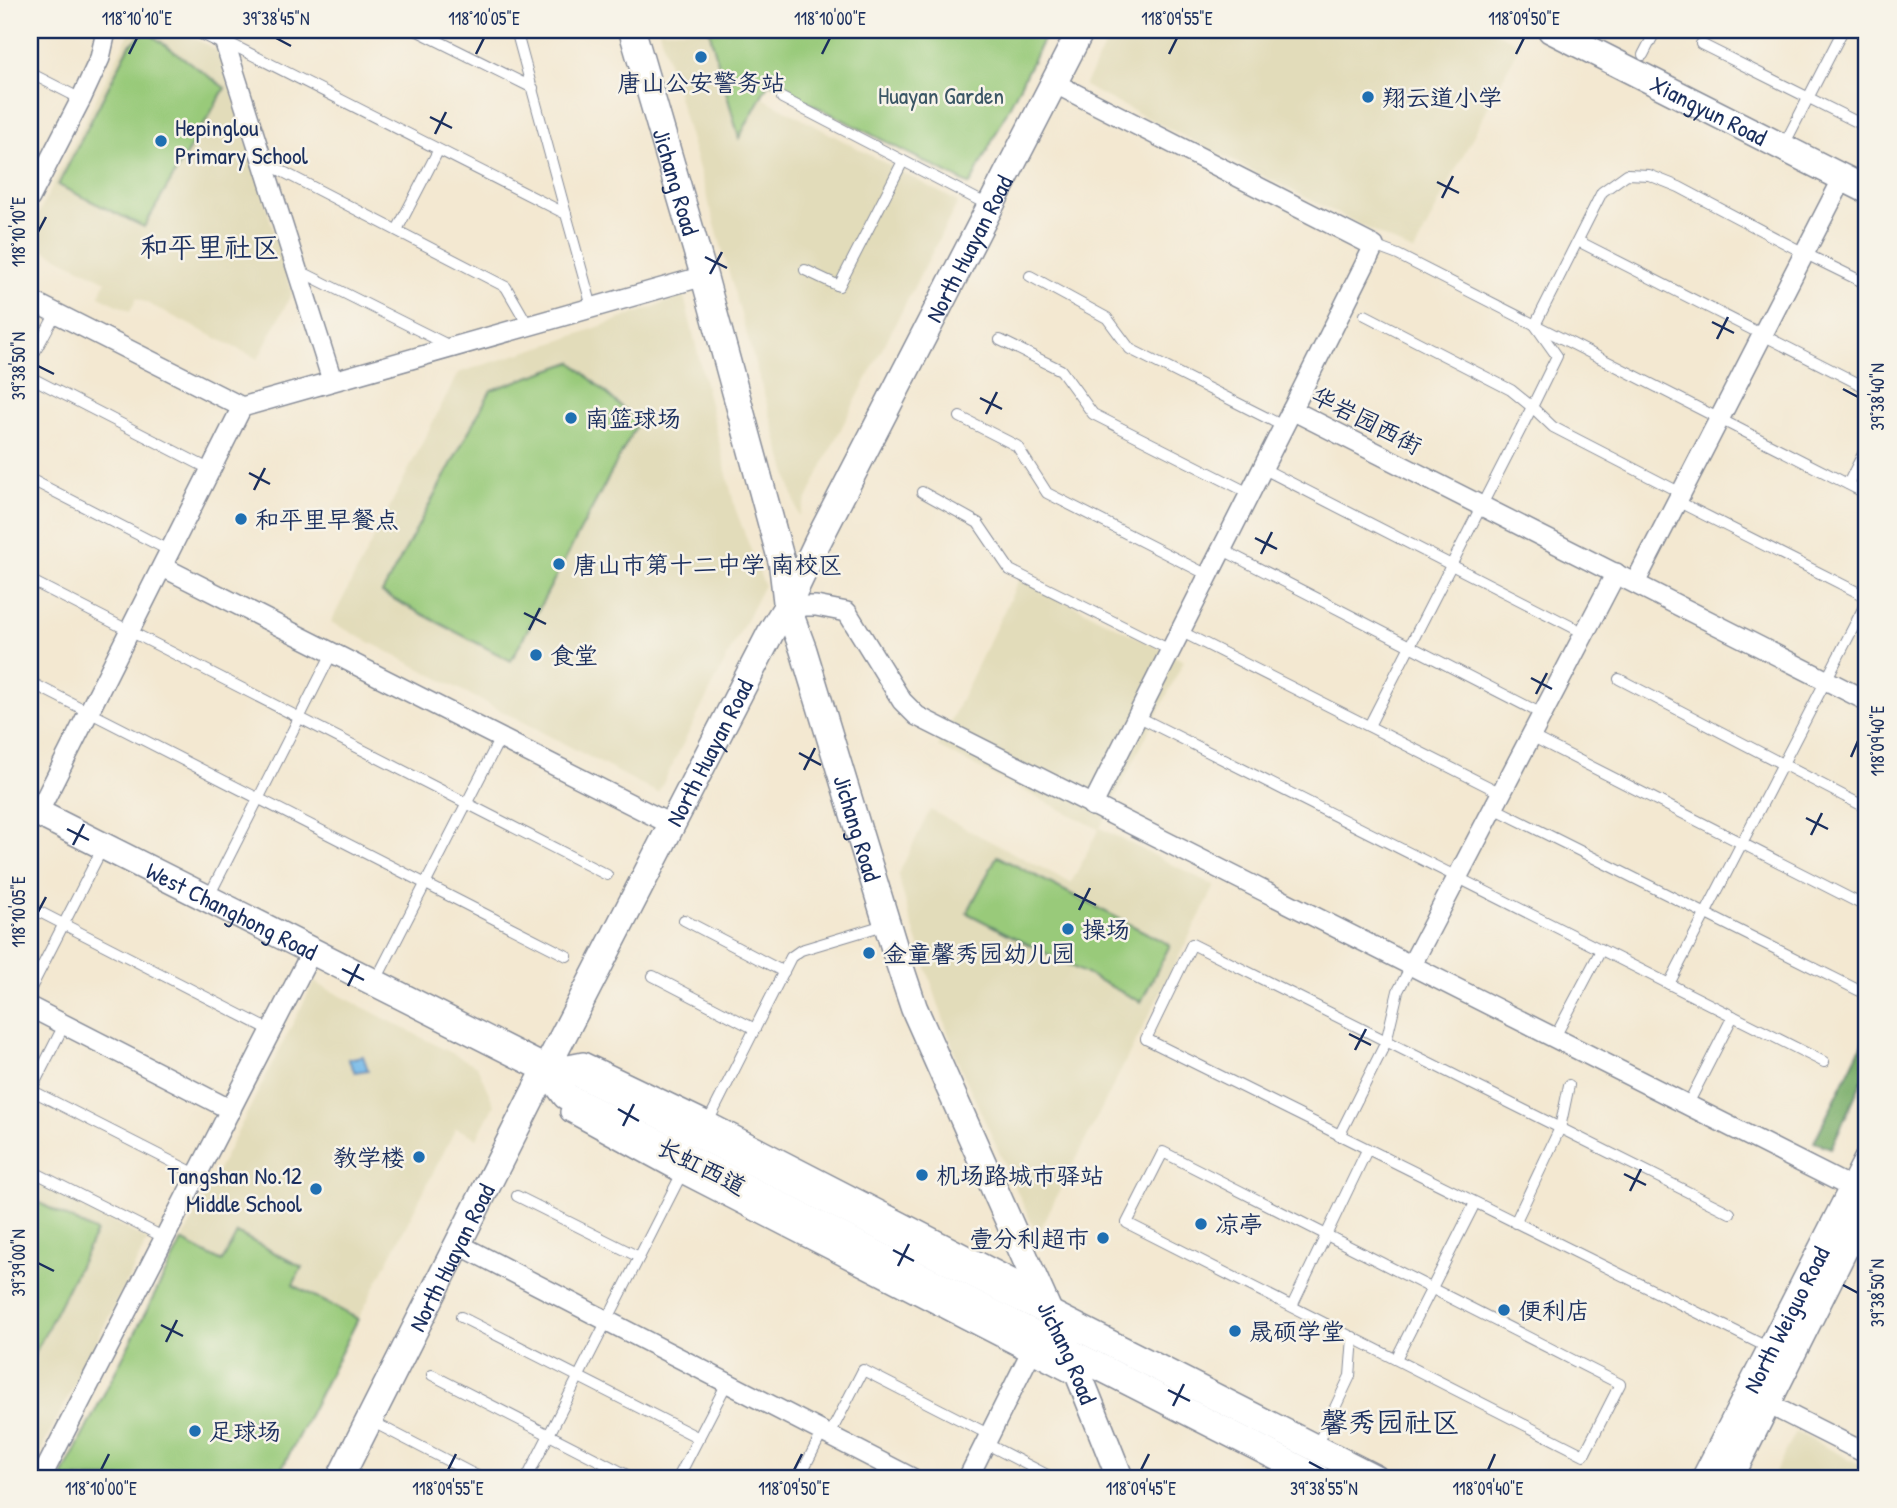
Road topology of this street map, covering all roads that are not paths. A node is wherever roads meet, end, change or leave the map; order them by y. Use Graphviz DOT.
graph roads {
  1 [pos="204,30"];
  2 [pos="415,30"];
  3 [pos="516,30"];
  4 [pos="632,30"];
  5 [pos="1081,30"];
  6 [pos="1551,30"];
  7 [pos="1656,30"];
  8 [pos="1843,30"];
  9 [pos="102,32"];
  10 [pos="224,40"];
  11 [pos="1701,44"];
  12 [pos="1643,55"];
  13 [pos="30,73"];
  14 [pos="1054,83"];
  15 [pos="533,88"];
  16 [pos="782,98"];
  17 [pos="1808,98"];
  18 [pos="81,99"];
  19 [pos="1867,127"];
  20 [pos="1783,147"];
  21 [pos="438,151"];
  22 [pos="262,161"];
  23 [pos="903,161"];
  24 [pos="35,176"];
  25 [pos="1843,178"];
  26 [pos="1867,190"];
  27 [pos="30,198"];
  28 [pos="991,206"];
  29 [pos="566,214"];
  30 [pos="397,230"];
  31 [pos="1577,240"];
  32 [pos="1374,247"];
  33 [pos="1804,253"];
  34 [pos="298,270"];
  35 [pos="805,270"];
  36 [pos="704,276"];
  37 [pos="1030,276"];
  38 [pos="1867,284"];
  39 [pos="30,300"];
  40 [pos="592,307"];
  41 [pos="56,313"];
  42 [pos="1365,315"];
  43 [pos="1535,324"];
  44 [pos="528,325"];
  45 [pos="1762,335"];
  46 [pos="1000,340"];
  47 [pos="451,347"];
  48 [pos="30,361"];
  49 [pos="30,377"];
  50 [pos="332,380"];
  51 [pos="1867,388"];
  52 [pos="1532,407"];
  53 [pos="242,408"];
  54 [pos="960,417"];
  55 [pos="1287,418"];
  56 [pos="1719,419"];
  57 [pos="1867,446"];
  58 [pos="1262,468"];
  59 [pos="211,470"];
  60 [pos="30,479"];
  61 [pos="1848,484"];
  62 [pos="922,492"];
  63 [pos="1249,493"];
  64 [pos="1867,494"];
  65 [pos="1679,497"];
  66 [pos="1482,506"];
  67 [pos="1221,549"];
  68 [pos="167,559"];
  69 [pos="1451,565"];
  70 [pos="1616,573"];
  71 [pos="1208,575"];
  72 [pos="30,580"];
  73 [pos="1634,583"];
  74 [pos="1867,599"];
  75 [pos="787,606"];
  76 [pos="130,631"];
  77 [pos="1180,631"];
  78 [pos="1584,633"];
  79 [pos="1410,646"];
  80 [pos="1170,650"];
  81 [pos="332,653"];
  82 [pos="1619,679"];
  83 [pos="1826,680"];
  84 [pos="30,682"];
  85 [pos="1867,701"];
  86 [pos="89,712"];
  87 [pos="1542,714"];
  88 [pos="1136,716"];
  89 [pos="299,718"];
  90 [pos="1369,726"];
  91 [pos="1531,736"];
  92 [pos="500,738"];
  93 [pos="1783,764"];
  94 [pos="258,799"];
  95 [pos="1497,801"];
  96 [pos="467,803"];
  97 [pos="1092,806"];
  98 [pos="1867,808"];
  99 [pos="34,811"];
  100 [pos="672,825"];
  101 [pos="103,846"];
  102 [pos="607,875"];
  103 [pos="1458,876"];
  104 [pos="426,884"];
  105 [pos="208,898"];
  106 [pos="30,907"];
  107 [pos="1867,907"];
  108 [pos="684,920"];
  109 [pos="888,923"];
  110 [pos="63,924"];
  111 [pos="1601,950"];
  112 [pos="313,951"];
  113 [pos="567,956"];
  114 [pos="1411,966"];
  115 [pos="784,972"];
  116 [pos="653,976"];
  117 [pos="375,983"];
  118 [pos="1669,984"];
  119 [pos="30,990"];
  120 [pos="1860,991"];
  121 [pos="30,1007"];
  122 [pos="1732,1016"];
  123 [pos="64,1025"];
  124 [pos="755,1029"];
  125 [pos="270,1030"];
  126 [pos="1555,1037"];
  127 [pos="1386,1042"];
  128 [pos="1824,1062"];
  129 [pos="546,1069"];
  130 [pos="1569,1085"];
  131 [pos="30,1091"];
  132 [pos="1688,1104"];
  133 [pos="231,1110"];
  134 [pos="708,1122"];
  135 [pos="1560,1128"];
  136 [pos="1339,1136"];
  137 [pos="1367,1150"];
  138 [pos="1867,1160"];
  139 [pos="30,1170"];
  140 [pos="682,1173"];
  141 [pos="198,1175"];
  142 [pos="517,1196"];
  143 [pos="1861,1196"];
  144 [pos="1475,1203"];
  145 [pos="1730,1213"];
  146 [pos="1515,1223"];
  147 [pos="1326,1234"];
  148 [pos="165,1238"];
  149 [pos="458,1244"];
  150 [pos="639,1257"];
  151 [pos="1432,1288"];
  152 [pos="1046,1304"];
  153 [pos="1292,1306"];
  154 [pos="461,1317"];
  155 [pos="607,1321"];
  156 [pos="1353,1338"];
  157 [pos="1771,1350"];
  158 [pos="1031,1352"];
  159 [pos="1396,1359"];
  160 [pos="1075,1365"];
  161 [pos="432,1375"];
  162 [pos="578,1377"];
  163 [pos="727,1383"];
  164 [pos="1768,1404"];
  165 [pos="370,1421"];
  166 [pos="549,1435"];
  167 [pos="825,1435"];
  168 [pos="699,1438"];
  169 [pos="988,1439"];
  170 [pos="1316,1449"];
  171 [pos="1867,1454"];
  172 [pos="41,1478"];
  173 [pos="340,1478"];
  174 [pos="481,1478"];
  175 [pos="527,1478"];
  176 [pos="633,1478"];
  177 [pos="678,1478"];
  178 [pos="799,1478"];
  179 [pos="912,1478"];
  180 [pos="968,1478"];
  181 [pos="1053,1478"];
  182 [pos="1120,1478"];
  183 [pos="1318,1478"];
  184 [pos="1375,1478"];
  185 [pos="1705,1478"];
  186 [pos="1730,1478"];
  1 -- 10 [label="street"];
  2 -- 15 [label="lane"];
  3 -- 15 [label="lane"];
  4 -- 36 [label="street, Jichang Road"];
  5 -- 14 [label="street, North Huayan Road"];
  6 -- 20 [label="street, Xiangyun Road"];
  7 -- 12 [label="lane"];
  8 -- 17 [label="lane"];
  9 -- 18 [label="street"];
  10 -- 21 [label="lane"];
  10 -- 22 [label="street"];
  11 -- 17 [label="lane"];
  13 -- 18 [label="lane"];
  14 -- 28 [label="street, North Huayan Road"];
  14 -- 32 [label="street"];
  15 -- 29 [label="lane"];
  16 -- 23 [label="lane"];
  17 -- 19 [label="lane"];
  17 -- 20 [label="lane"];
  18 -- 24 [label="street"];
  20 -- 25 [label="street, Xiangyun Road"];
  21 -- 29 [label="lane"];
  21 -- 30 [label="lane"];
  22 -- 30 [label="lane"];
  22 -- 34 [label="street"];
  23 -- 28 [label="lane"];
  23 -- 35 [label="lane"];
  24 -- 27 [label="street"];
  25 -- 26 [label="street, Xiangyun Road"];
  25 -- 33 [label="street"];
  28 -- 75 [label="street, North Huayan Road"];
  29 -- 40 [label="lane"];
  30 -- 44 [label="lane"];
  31 -- 33 [label="lane"];
  31 -- 43 [label="lane"];
  31 -- 45 [label="lane"];
  32 -- 43 [label="lane"];
  32 -- 55 [label="street, 华岩园西街"];
  33 -- 38 [label="lane"];
  33 -- 45 [label="street"];
  34 -- 47 [label="lane"];
  34 -- 50 [label="street"];
  36 -- 40 [label="street"];
  36 -- 75 [label="street, Jichang Road"];
  37 -- 55 [label="lane"];
  39 -- 41 [label="street"];
  40 -- 44 [label="street"];
  41 -- 48 [label="lane"];
  41 -- 53 [label="street"];
  42 -- 52 [label="lane"];
  43 -- 52 [label="lane"];
  43 -- 56 [label="lane"];
  44 -- 47 [label="street"];
  45 -- 51 [label="lane"];
  45 -- 56 [label="street"];
  46 -- 63 [label="lane"];
  47 -- 50 [label="street"];
  49 -- 59 [label="lane"];
  50 -- 53 [label="street"];
  52 -- 65 [label="lane"];
  52 -- 66 [label="lane"];
  53 -- 59 [label="street"];
  54 -- 71 [label="lane"];
  55 -- 58 [label="street"];
  55 -- 66 [label="street, 华岩园西街"];
  56 -- 61 [label="lane"];
  56 -- 65 [label="street"];
  57 -- 61 [label="lane"];
  58 -- 63 [label="street"];
  58 -- 69 [label="lane"];
  59 -- 68 [label="street"];
  60 -- 68 [label="lane"];
  61 -- 64 [label="lane"];
  62 -- 80 [label="lane"];
  63 -- 67 [label="street"];
  65 -- 73 [label="street"];
  65 -- 74 [label="lane"];
  66 -- 69 [label="lane"];
  66 -- 70 [label="street, 华岩园西街"];
  67 -- 71 [label="street"];
  67 -- 79 [label="lane"];
  68 -- 76 [label="street"];
  68 -- 81 [label="street"];
  69 -- 78 [label="lane"];
  69 -- 79 [label="lane"];
  70 -- 73 [label="street, 华岩园西街"];
  70 -- 78 [label="street"];
  71 -- 77 [label="street"];
  72 -- 76 [label="lane"];
  73 -- 83 [label="street, 华岩园西街"];
  74 -- 83 [label="lane"];
  75 -- 97 [label="street"];
  75 -- 100 [label="street, North Huayan Road"];
  75 -- 109 [label="street, Jichang Road"];
  76 -- 86 [label="street"];
  76 -- 89 [label="lane"];
  77 -- 80 [label="street"];
  77 -- 90 [label="lane"];
  78 -- 87 [label="street"];
  79 -- 87 [label="lane"];
  79 -- 90 [label="lane"];
  80 -- 88 [label="street"];
  81 -- 89 [label="lane"];
  81 -- 92 [label="street"];
  82 -- 93 [label="lane"];
  83 -- 85 [label="street, 华岩园西街"];
  83 -- 93 [label="lane"];
  84 -- 86 [label="lane"];
  86 -- 94 [label="lane"];
  86 -- 99 [label="street"];
  87 -- 91 [label="street"];
  88 -- 97 [label="street"];
  88 -- 103 [label="lane"];
  89 -- 94 [label="lane"];
  89 -- 96 [label="lane"];
  90 -- 95 [label="lane"];
  91 -- 95 [label="street"];
  91 -- 107 [label="lane"];
  92 -- 96 [label="lane"];
  92 -- 100 [label="street"];
  93 -- 98 [label="lane"];
  93 -- 118 [label="lane"];
  94 -- 104 [label="lane"];
  94 -- 105 [label="lane"];
  95 -- 103 [label="street"];
  95 -- 120 [label="lane"];
  96 -- 102 [label="lane"];
  96 -- 104 [label="lane"];
  97 -- 114 [label="street"];
  99 -- 101 [label="street, West Changhong Road"];
  100 -- 129 [label="street, North Huayan Road"];
  101 -- 105 [label="street, West Changhong Road"];
  101 -- 110 [label="lane"];
  103 -- 111 [label="lane"];
  103 -- 114 [label="street"];
  104 -- 113 [label="lane"];
  104 -- 117 [label="lane"];
  105 -- 112 [label="street, West Changhong Road"];
  106 -- 110 [label="lane"];
  108 -- 115 [label="lane"];
  109 -- 115 [label="lane"];
  109 -- 152 [label="street, Jichang Road"];
  110 -- 119 [label="lane"];
  110 -- 125 [label="lane"];
  111 -- 118 [label="lane"];
  111 -- 126 [label="lane"];
  112 -- 117 [label="street, West Changhong Road"];
  112 -- 125 [label="street"];
  114 -- 126 [label="street"];
  114 -- 127 [label="lane"];
  115 -- 124 [label="lane"];
  116 -- 124 [label="lane"];
  117 -- 129 [label="street, West Changhong Road"];
  118 -- 122 [label="lane"];
  121 -- 123 [label="street"];
  122 -- 128 [label="lane"];
  122 -- 132 [label="lane"];
  123 -- 131 [label="lane"];
  123 -- 133 [label="street"];
  124 -- 134 [label="lane"];
  125 -- 133 [label="street"];
  126 -- 132 [label="street"];
  127 -- 135 [label="lane"];
  127 -- 136 [label="lane"];
  127 -- 136 [label="lane"];
  129 -- 134 [label="street"];
  129 -- 140 [label="street"];
  129 -- 149 [label="street, North Huayan Road"];
  129 -- 152 [label="street, 长虹西道"];
  129 -- 160 [label="street, 长虹西道"];
  130 -- 135 [label="lane"];
  131 -- 141 [label="lane"];
  132 -- 143 [label="street"];
  133 -- 141 [label="street"];
  134 -- 152 [label="street"];
  135 -- 145 [label="lane"];
  135 -- 146 [label="lane"];
  136 -- 137 [label="lane"];
  137 -- 144 [label="lane"];
  137 -- 147 [label="lane"];
  138 -- 143 [label="street, North Weiguo Road"];
  139 -- 148 [label="lane"];
  140 -- 150 [label="lane"];
  140 -- 158 [label="street"];
  141 -- 148 [label="street"];
  142 -- 150 [label="lane"];
  143 -- 157 [label="street, North Weiguo Road"];
  143 -- 164 [label="street, North Weiguo Road"];
  144 -- 146 [label="lane"];
  144 -- 151 [label="lane"];
  146 -- 157 [label="lane"];
  147 -- 151 [label="lane"];
  147 -- 153 [label="lane"];
  147 -- 153 [label="lane"];
  148 -- 172 [label="street"];
  149 -- 155 [label="street"];
  149 -- 165 [label="street, North Huayan Road"];
  150 -- 155 [label="lane"];
  151 -- 159 [label="lane"];
  151 -- 159 [label="lane"];
  152 -- 160 [label="street, Jichang Road"];
  152 -- 170 [label="street"];
  153 -- 156 [label="lane"];
  154 -- 162 [label="lane"];
  155 -- 162 [label="lane"];
  155 -- 163 [label="street"];
  156 -- 159 [label="lane"];
  156 -- 170 [label="lane"];
  157 -- 185 [label="street, North Weiguo Road"];
  158 -- 160 [label="street"];
  158 -- 169 [label="street"];
  160 -- 182 [label="street, Jichang Road"];
  160 -- 183 [label="street"];
  161 -- 166 [label="lane"];
  162 -- 166 [label="lane"];
  162 -- 168 [label="lane"];
  163 -- 167 [label="street"];
  163 -- 168 [label="lane"];
  164 -- 171 [label="street"];
  164 -- 186 [label="street, North Weiguo Road"];
  165 -- 173 [label="street, North Huayan Road"];
  165 -- 174 [label="lane"];
  166 -- 175 [label="lane"];
  166 -- 176 [label="lane"];
  167 -- 169 [label="lane"];
  167 -- 178 [label="lane"];
  167 -- 179 [label="street"];
  168 -- 177 [label="lane"];
  169 -- 180 [label="street"];
  169 -- 181 [label="lane"];
  170 -- 184 [label="street"];
}
